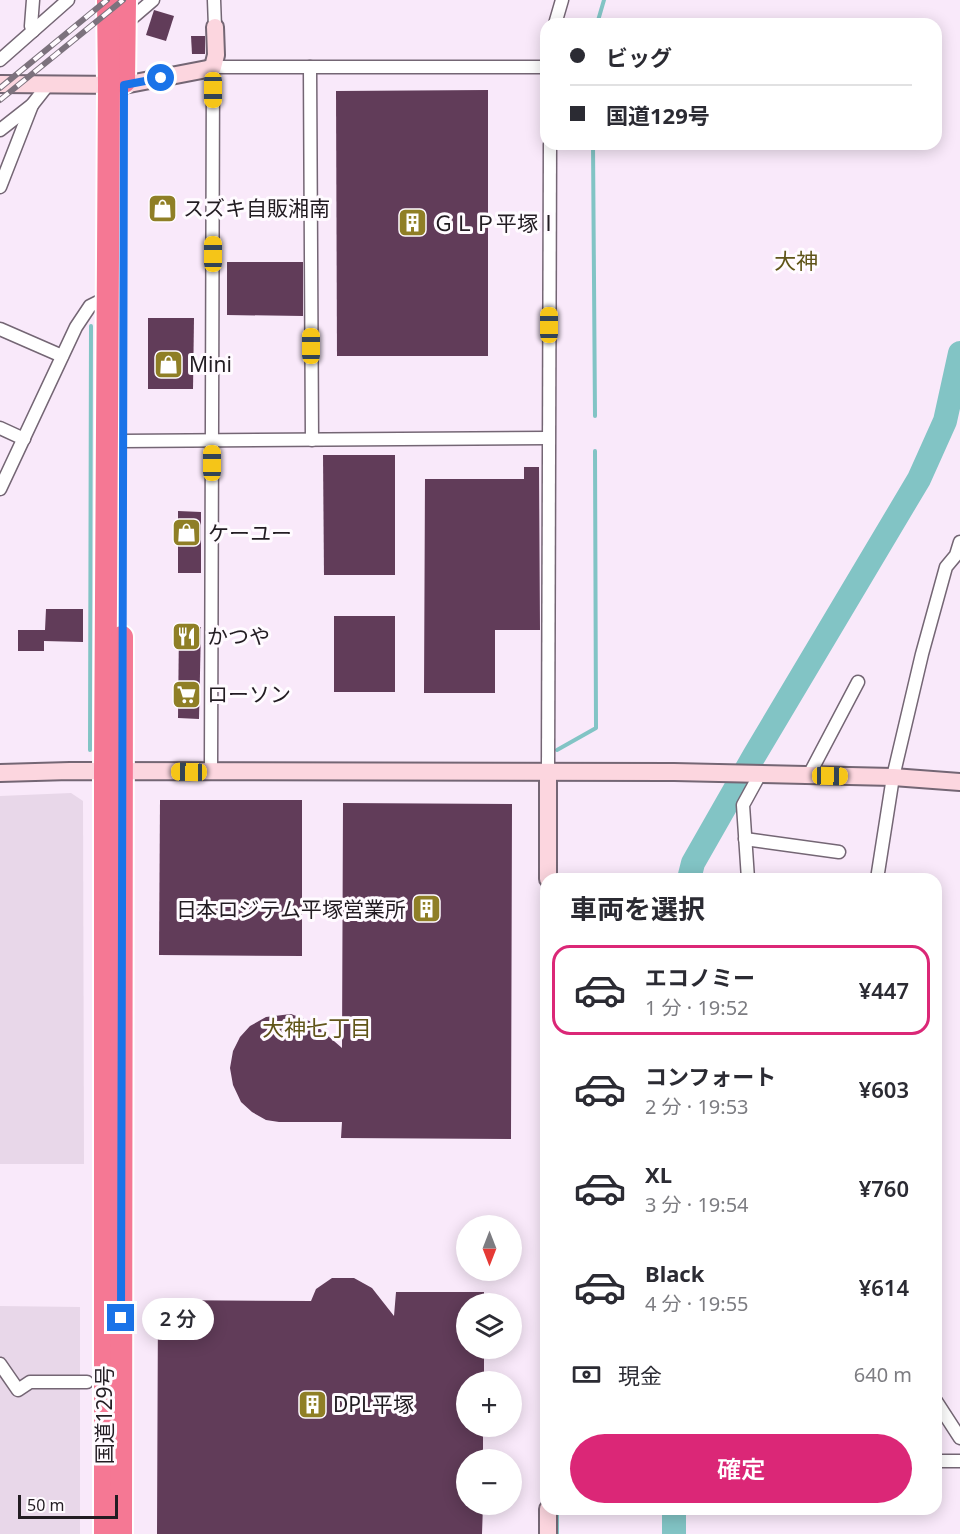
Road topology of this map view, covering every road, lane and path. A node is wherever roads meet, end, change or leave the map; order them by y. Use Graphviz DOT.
graph roads {
  1 [pos="33,0"];
  2 [pos="68,0"];
  3 [pos="108,0"];
  4 [pos="125,0"];
  5 [pos="153,0"];
  6 [pos="214,0"];
  7 [pos="562,0"];
  8 [pos="557,18"];
  9 [pos="125,24"];
  10 [pos="215,27"];
  11 [pos="33,31"];
  12 [pos="0,60"];
  13 [pos="540,66"];
  14 [pos="213,67"];
  15 [pos="310,67"];
  16 [pos="0,84"];
  17 [pos="117,85"];
  18 [pos="47,86"];
  19 [pos="32,105"];
  20 [pos="0,130"];
  21 [pos="550,150"];
  22 [pos="0,187"];
  23 [pos="108,297"];
  24 [pos="0,329"];
  25 [pos="62,356"];
  26 [pos="0,428"];
  27 [pos="548,438"];
  28 [pos="24,439"];
  29 [pos="212,440"];
  30 [pos="312,440"];
  31 [pos="122,441"];
  32 [pos="0,489"];
  33 [pos="960,542"];
  34 [pos="858,682"];
  35 [pos="113,771"];
  36 [pos="211,772"];
  37 [pos="548,772"];
  38 [pos="0,773"];
  39 [pos="758,774"];
  40 [pos="809,775"];
  41 [pos="893,777"];
  42 [pos="960,782"];
  43 [pos="745,840"];
  44 [pos="839,852"];
  45 [pos="548,873"];
  46 [pos="748,873"];
  47 [pos="878,873"];
  48 [pos="0,1364"];
  49 [pos="87,1382"];
  50 [pos="942,1410"];
  51 [pos="960,1438"];
  52 [pos="942,1461"];
  53 [pos="960,1461"];
  54 [pos="548,1515"];
  55 [pos="105,1534"];
  56 [pos="121,1534"];
  57 [pos="548,1534"];
  1 -- 11 [label="street"];
  2 -- 11 [label="street"];
  3 -- 17 [label="highway, 国道129号"];
  4 -- 9 [label="highway, 国道129号"];
  5 -- 9 [label="street"];
  6 -- 10 [label="street"];
  7 -- 8 [label="street"];
  9 -- 17 [label="highway, 国道129号"];
  10 -- 14 [label="street"];
  11 -- 12 [label="street"];
  13 -- 15 [label="street"];
  14 -- 15 [label="street"];
  14 -- 17 [label="street"];
  14 -- 29 [label="street"];
  15 -- 30 [label="street"];
  16 -- 18 [label="street"];
  17 -- 18 [label="street"];
  17 -- 23 [label="highway, 国道129号"];
  17 -- 31 [label="highway, 国道129号"];
  18 -- 19 [label="street"];
  19 -- 20 [label="street"];
  19 -- 22 [label="street"];
  21 -- 27 [label="street"];
  23 -- 25 [label="street"];
  23 -- 35 [label="highway, 国道129号"];
  24 -- 25 [label="street"];
  25 -- 28 [label="street"];
  26 -- 28 [label="street"];
  27 -- 30 [label="street"];
  27 -- 37 [label="street"];
  28 -- 32 [label="street"];
  29 -- 30 [label="street"];
  29 -- 31 [label="street"];
  29 -- 36 [label="street"];
  31 -- 35 [label="highway, 国道129号"];
  33 -- 41 [label="street"];
  34 -- 40 [label="street"];
  35 -- 36 [label="street"];
  35 -- 38 [label="street"];
  35 -- 55 [label="highway, 国道129号"];
  35 -- 56 [label="highway, 国道129号"];
  36 -- 37 [label="street"];
  37 -- 39 [label="street"];
  37 -- 45 [label="street"];
  39 -- 40 [label="street"];
  39 -- 43 [label="street"];
  40 -- 41 [label="street"];
  41 -- 42 [label="street"];
  41 -- 47 [label="street"];
  43 -- 44 [label="street"];
  43 -- 46 [label="street"];
  48 -- 49 [label="street"];
  50 -- 51 [label="street"];
  52 -- 53 [label="street"];
  54 -- 57 [label="street"];
}
